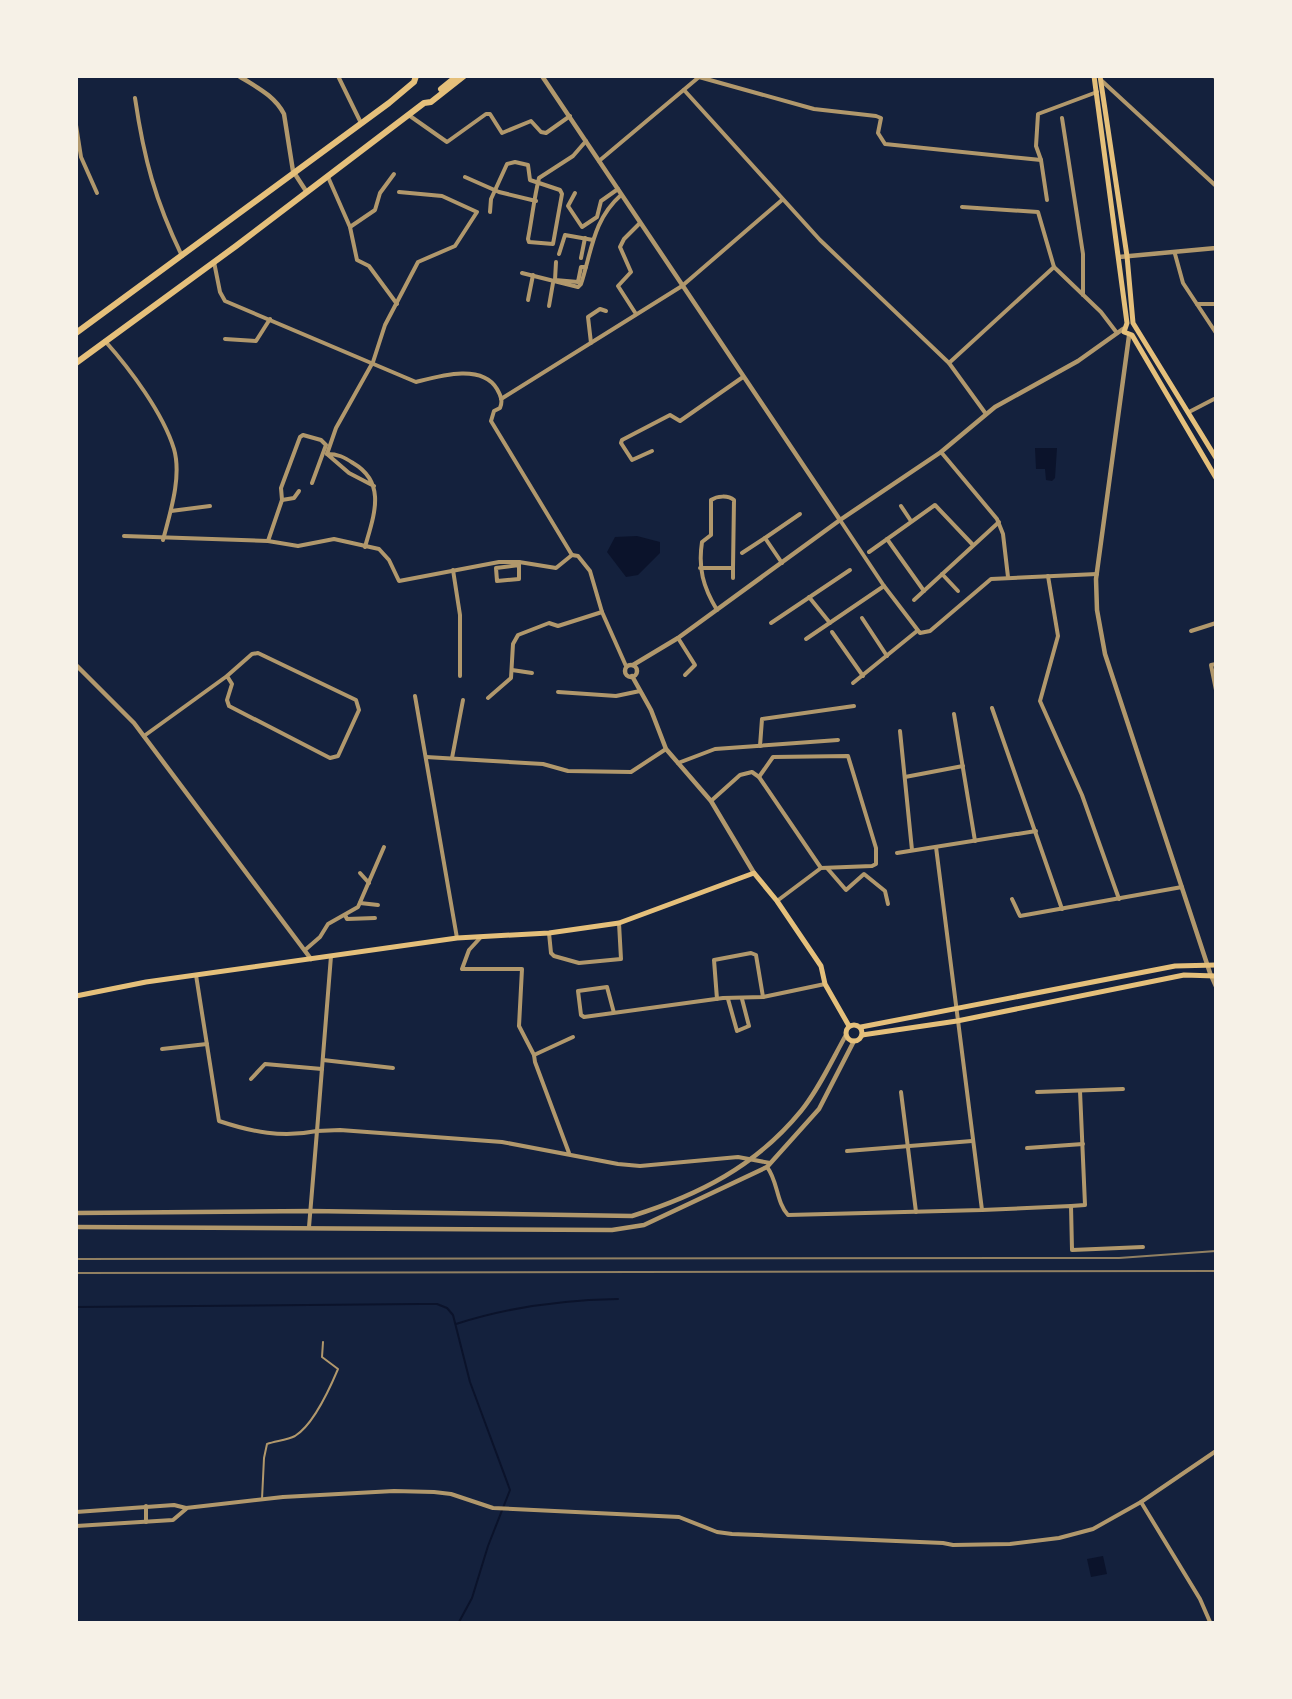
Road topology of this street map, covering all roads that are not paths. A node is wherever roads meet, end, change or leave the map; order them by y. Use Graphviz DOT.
graph roads {
  1 [pos="239,76"];
  2 [pos="338,76"];
  3 [pos="457,76"];
  4 [pos="464,76"];
  5 [pos="542,76"];
  6 [pos="699,77"];
  7 [pos="417,78"];
  8 [pos="1097,78"];
  9 [pos="684,90"];
  10 [pos="1100,91"];
  11 [pos="135,98"];
  12 [pos="424,103"];
  13 [pos="410,116"];
  14 [pos="570,116"];
  15 [pos="1062,118"];
  16 [pos="361,123"];
  17 [pos="76,125"];
  18 [pos="586,141"];
  19 [pos="1041,160"];
  20 [pos="599,161"];
  21 [pos="293,171"];
  22 [pos="394,174"];
  23 [pos="327,176"];
  24 [pos="465,177"];
  25 [pos="538,183"];
  26 [pos="1215,186"];
  27 [pos="497,189"];
  28 [pos="306,191"];
  29 [pos="399,192"];
  30 [pos="619,192"];
  31 [pos="574,193"];
  32 [pos="98,194"];
  33 [pos="782,200"];
  34 [pos="1047,200"];
  35 [pos="536,201"];
  36 [pos="962,207"];
  37 [pos="490,212"];
  38 [pos="640,223"];
  39 [pos="350,227"];
  40 [pos="585,238"];
  41 [pos="593,240"];
  42 [pos="1215,248"];
  43 [pos="559,254"];
  44 [pos="1175,254"];
  45 [pos="1127,256"];
  46 [pos="182,257"];
  47 [pos="1119,257"];
  48 [pos="581,258"];
  49 [pos="214,262"];
  50 [pos="556,262"];
  51 [pos="586,267"];
  52 [pos="1054,267"];
  53 [pos="522,273"];
  54 [pos="533,275"];
  55 [pos="553,283"];
  56 [pos="682,286"];
  57 [pos="1083,295"];
  58 [pos="528,300"];
  59 [pos="1215,303"];
  60 [pos="397,304"];
  61 [pos="1196,304"];
  62 [pos="549,306"];
  63 [pos="606,311"];
  64 [pos="636,314"];
  65 [pos="270,319"];
  66 [pos="1128,325"];
  67 [pos="1137,329"];
  68 [pos="76,333"];
  69 [pos="1118,333"];
  70 [pos="1215,333"];
  71 [pos="1131,336"];
  72 [pos="225,339"];
  73 [pos="105,340"];
  74 [pos="591,343"];
  75 [pos="373,362"];
  76 [pos="76,363"];
  77 [pos="949,363"];
  78 [pos="743,377"];
  79 [pos="1215,398"];
  80 [pos="501,399"];
  81 [pos="1189,412"];
  82 [pos="986,414"];
  83 [pos="652,451"];
  84 [pos="941,452"];
  85 [pos="327,454"];
  86 [pos="1215,458"];
  87 [pos="1215,478"];
  88 [pos="312,483"];
  89 [pos="374,486"];
  90 [pos="299,491"];
  91 [pos="282,500"];
  92 [pos="210,506"];
  93 [pos="901,506"];
  94 [pos="171,511"];
  95 [pos="800,514"];
  96 [pos="840,520"];
  97 [pos="911,521"];
  98 [pos="999,522"];
  99 [pos="124,536"];
  100 [pos="765,538"];
  101 [pos="887,539"];
  102 [pos="163,540"];
  103 [pos="268,541"];
  104 [pos="973,545"];
  105 [pos="365,547"];
  106 [pos="869,552"];
  107 [pos="742,553"];
  108 [pos="572,555"];
  109 [pos="519,563"];
  110 [pos="782,563"];
  111 [pos="700,568"];
  112 [pos="733,568"];
  113 [pos="453,570"];
  114 [pos="850,570"];
  115 [pos="942,574"];
  116 [pos="1097,574"];
  117 [pos="1048,576"];
  118 [pos="1008,577"];
  119 [pos="733,578"];
  120 [pos="884,586"];
  121 [pos="924,591"];
  122 [pos="958,591"];
  123 [pos="809,597"];
  124 [pos="914,600"];
  125 [pos="717,610"];
  126 [pos="602,612"];
  127 [pos="862,618"];
  128 [pos="771,622"];
  129 [pos="830,623"];
  130 [pos="1215,623"];
  131 [pos="917,631"];
  132 [pos="1191,631"];
  133 [pos="832,632"];
  134 [pos="678,638"];
  135 [pos="806,639"];
  136 [pos="887,656"];
  137 [pos="1215,664"];
  138 [pos="633,665"];
  139 [pos="626,666"];
  140 [pos="78,669"];
  141 [pos="512,670"];
  142 [pos="532,673"];
  143 [pos="685,675"];
  144 [pos="227,676"];
  145 [pos="460,676"];
  146 [pos="632,676"];
  147 [pos="863,676"];
  148 [pos="853,683"];
  149 [pos="1215,690"];
  150 [pos="640,691"];
  151 [pos="558,692"];
  152 [pos="415,696"];
  153 [pos="488,698"];
  154 [pos="463,700"];
  155 [pos="854,706"];
  156 [pos="992,708"];
  157 [pos="954,714"];
  158 [pos="900,731"];
  159 [pos="144,736"];
  160 [pos="838,740"];
  161 [pos="760,746"];
  162 [pos="666,748"];
  163 [pos="426,757"];
  164 [pos="452,758"];
  165 [pos="678,763"];
  166 [pos="963,765"];
  167 [pos="759,777"];
  168 [pos="905,777"];
  169 [pos="711,801"];
  170 [pos="1036,831"];
  171 [pos="975,841"];
  172 [pos="384,847"];
  173 [pos="936,847"];
  174 [pos="912,850"];
  175 [pos="897,853"];
  176 [pos="821,868"];
  177 [pos="827,868"];
  178 [pos="360,873"];
  179 [pos="754,873"];
  180 [pos="369,883"];
  181 [pos="1183,887"];
  182 [pos="1119,898"];
  183 [pos="1012,899"];
  184 [pos="777,901"];
  185 [pos="360,903"];
  186 [pos="888,904"];
  187 [pos="378,905"];
  188 [pos="1062,909"];
  189 [pos="346,917"];
  190 [pos="375,918"];
  191 [pos="341,920"];
  192 [pos="619,923"];
  193 [pos="549,933"];
  194 [pos="482,936"];
  195 [pos="457,938"];
  196 [pos="305,950"];
  197 [pos="331,956"];
  198 [pos="311,959"];
  199 [pos="1208,965"];
  200 [pos="1215,965"];
  201 [pos="196,975"];
  202 [pos="1213,976"];
  203 [pos="825,984"];
  204 [pos="1215,987"];
  205 [pos="76,996"];
  206 [pos="763,997"];
  207 [pos="717,999"];
  208 [pos="728,999"];
  209 [pos="742,999"];
  210 [pos="957,1008"];
  211 [pos="614,1013"];
  212 [pos="957,1021"];
  213 [pos="849,1026"];
  214 [pos="861,1028"];
  215 [pos="846,1035"];
  216 [pos="862,1035"];
  217 [pos="573,1037"];
  218 [pos="854,1041"];
  219 [pos="207,1044"];
  220 [pos="162,1049"];
  221 [pos="534,1055"];
  222 [pos="323,1060"];
  223 [pos="393,1068"];
  224 [pos="322,1069"];
  225 [pos="251,1080"];
  226 [pos="1123,1089"];
  227 [pos="1080,1091"];
  228 [pos="902,1092"];
  229 [pos="1037,1092"];
  230 [pos="317,1131"];
  231 [pos="972,1141"];
  232 [pos="1083,1144"];
  233 [pos="910,1146"];
  234 [pos="1027,1148"];
  235 [pos="847,1151"];
  236 [pos="569,1153"];
  237 [pos="755,1158"];
  238 [pos="769,1165"];
  239 [pos="1071,1206"];
  240 [pos="981,1210"];
  241 [pos="311,1211"];
  242 [pos="916,1212"];
  243 [pos="76,1213"];
  244 [pos="619,1215"];
  245 [pos="76,1227"];
  246 [pos="309,1227"];
  247 [pos="618,1230"];
  248 [pos="1143,1247"];
  249 [pos="323,1342"];
  250 [pos="1215,1450"];
  251 [pos="262,1499"];
  252 [pos="1141,1502"];
  253 [pos="146,1506"];
  254 [pos="186,1508"];
  255 [pos="76,1512"];
  256 [pos="146,1522"];
  257 [pos="76,1526"];
  258 [pos="1210,1623"];
  1 -- 21 [label="street"];
  2 -- 16 [label="street"];
  3 -- 12 [label="main road"];
  4 -- 12 [label="main road"];
  5 -- 14 [label="street"];
  6 -- 9 [label="street"];
  6 -- 19 [label="street"];
  7 -- 16 [label="main road"];
  8 -- 10 [label="main road"];
  8 -- 26 [label="street"];
  9 -- 20 [label="street"];
  9 -- 33 [label="street"];
  10 -- 19 [label="street"];
  10 -- 45 [label="main road"];
  10 -- 47 [label="main road"];
  11 -- 46 [label="street"];
  12 -- 13 [label="main road"];
  13 -- 14 [label="street"];
  13 -- 23 [label="main road"];
  14 -- 18 [label="street"];
  15 -- 57 [label="street"];
  16 -- 21 [label="main road"];
  17 -- 32 [label="street"];
  18 -- 20 [label="street"];
  18 -- 25 [label="street"];
  19 -- 34 [label="street"];
  20 -- 30 [label="street"];
  21 -- 28 [label="street"];
  21 -- 46 [label="main road"];
  22 -- 39 [label="street"];
  23 -- 28 [label="main road"];
  23 -- 39 [label="street"];
  24 -- 27 [label="street"];
  25 -- 27 [label="street"];
  25 -- 35 [label="street"];
  25 -- 35 [label="street"];
  27 -- 35 [label="street"];
  27 -- 37 [label="street"];
  28 -- 49 [label="main road"];
  29 -- 60 [label="street"];
  30 -- 31 [label="street"];
  30 -- 38 [label="street"];
  30 -- 41 [label="street"];
  33 -- 56 [label="street"];
  33 -- 77 [label="street"];
  36 -- 52 [label="street"];
  38 -- 56 [label="street"];
  38 -- 64 [label="street"];
  39 -- 60 [label="street"];
  40 -- 41 [label="street"];
  40 -- 43 [label="street"];
  40 -- 48 [label="street"];
  41 -- 51 [label="street"];
  42 -- 44 [label="street"];
  44 -- 45 [label="street"];
  44 -- 61 [label="street"];
  45 -- 47 [label="street"];
  45 -- 66 [label="main road"];
  46 -- 68 [label="main road"];
  47 -- 66 [label="main road"];
  49 -- 65 [label="street"];
  49 -- 73 [label="main road"];
  50 -- 51 [label="street"];
  51 -- 55 [label="street"];
  52 -- 57 [label="street"];
  52 -- 77 [label="street"];
  53 -- 54 [label="street"];
  54 -- 55 [label="street"];
  54 -- 58 [label="street"];
  55 -- 62 [label="street"];
  56 -- 64 [label="street"];
  56 -- 78 [label="street"];
  57 -- 69 [label="street"];
  59 -- 61 [label="street"];
  60 -- 75 [label="street"];
  61 -- 70 [label="street"];
  63 -- 74 [label="street"];
  64 -- 74 [label="street"];
  65 -- 72 [label="street"];
  65 -- 75 [label="street"];
  66 -- 67 [label="main road"];
  66 -- 69 [label="street"];
  66 -- 71 [label="main road"];
  67 -- 71 [label="main road"];
  67 -- 81 [label="main road"];
  69 -- 82 [label="street"];
  71 -- 87 [label="main road"];
  71 -- 116 [label="street"];
  73 -- 76 [label="main road"];
  73 -- 94 [label="street"];
  74 -- 80 [label="street"];
  75 -- 80 [label="street"];
  75 -- 85 [label="street"];
  77 -- 82 [label="street"];
  78 -- 83 [label="street"];
  78 -- 96 [label="street"];
  79 -- 81 [label="street"];
  80 -- 108 [label="street"];
  81 -- 86 [label="main road"];
  82 -- 84 [label="street"];
  84 -- 96 [label="street"];
  84 -- 98 [label="street"];
  85 -- 89 [label="street"];
  85 -- 89 [label="street"];
  88 -- 91 [label="street"];
  89 -- 105 [label="street"];
  90 -- 91 [label="street"];
  91 -- 103 [label="street"];
  92 -- 94 [label="street"];
  93 -- 97 [label="street"];
  94 -- 102 [label="street"];
  95 -- 100 [label="street"];
  96 -- 110 [label="street"];
  96 -- 120 [label="street"];
  97 -- 101 [label="street"];
  97 -- 104 [label="street"];
  98 -- 104 [label="street"];
  98 -- 118 [label="street"];
  99 -- 102 [label="street"];
  100 -- 107 [label="street"];
  100 -- 110 [label="street"];
  101 -- 106 [label="street"];
  101 -- 121 [label="street"];
  102 -- 103 [label="street"];
  103 -- 105 [label="street"];
  104 -- 115 [label="street"];
  105 -- 113 [label="street"];
  108 -- 109 [label="street"];
  108 -- 126 [label="street"];
  109 -- 109 [label="street"];
  109 -- 113 [label="street"];
  110 -- 125 [label="street"];
  111 -- 112 [label="street"];
  111 -- 112 [label="street"];
  111 -- 125 [label="street"];
  112 -- 119 [label="street"];
  113 -- 145 [label="street"];
  114 -- 123 [label="street"];
  115 -- 121 [label="street"];
  115 -- 122 [label="street"];
  116 -- 117 [label="street"];
  116 -- 181 [label="street"];
  117 -- 118 [label="street"];
  117 -- 182 [label="street"];
  118 -- 131 [label="street"];
  120 -- 129 [label="street"];
  120 -- 131 [label="street"];
  121 -- 124 [label="street"];
  123 -- 128 [label="street"];
  123 -- 129 [label="street"];
  125 -- 134 [label="street"];
  126 -- 139 [label="street"];
  126 -- 141 [label="street"];
  127 -- 136 [label="street"];
  129 -- 135 [label="street"];
  130 -- 132 [label="street"];
  131 -- 136 [label="street"];
  133 -- 147 [label="street"];
  134 -- 138 [label="street"];
  134 -- 143 [label="street"];
  136 -- 147 [label="street"];
  137 -- 149 [label="street"];
  138 -- 139 [label="street"];
  138 -- 146 [label="street"];
  139 -- 146 [label="street"];
  140 -- 159 [label="street"];
  141 -- 142 [label="street"];
  141 -- 153 [label="street"];
  144 -- 144 [label="street"];
  144 -- 159 [label="street"];
  146 -- 150 [label="street"];
  147 -- 148 [label="street"];
  150 -- 151 [label="street"];
  150 -- 162 [label="street"];
  152 -- 163 [label="street"];
  154 -- 164 [label="street"];
  155 -- 161 [label="street"];
  156 -- 170 [label="street"];
  157 -- 166 [label="street"];
  158 -- 168 [label="street"];
  159 -- 196 [label="street"];
  160 -- 161 [label="street"];
  161 -- 165 [label="street"];
  162 -- 164 [label="street"];
  162 -- 165 [label="street"];
  163 -- 164 [label="street"];
  163 -- 195 [label="street"];
  165 -- 169 [label="street"];
  166 -- 168 [label="street"];
  166 -- 171 [label="street"];
  167 -- 169 [label="street"];
  167 -- 176 [label="street"];
  167 -- 177 [label="street"];
  168 -- 174 [label="street"];
  169 -- 179 [label="street"];
  170 -- 171 [label="street"];
  170 -- 188 [label="street"];
  171 -- 173 [label="street"];
  172 -- 180 [label="street"];
  173 -- 174 [label="street"];
  173 -- 210 [label="street"];
  174 -- 175 [label="street"];
  176 -- 177 [label="street"];
  176 -- 184 [label="street"];
  177 -- 186 [label="street"];
  178 -- 180 [label="street"];
  179 -- 184 [label="main road"];
  179 -- 192 [label="main road"];
  180 -- 185 [label="street"];
  181 -- 182 [label="street"];
  181 -- 199 [label="street"];
  182 -- 188 [label="street"];
  183 -- 188 [label="street"];
  184 -- 203 [label="main road"];
  185 -- 187 [label="street"];
  185 -- 189 [label="street"];
  189 -- 190 [label="street"];
  189 -- 191 [label="street"];
  189 -- 196 [label="street"];
  192 -- 193 [label="main road"];
  192 -- 193 [label="street"];
  193 -- 194 [label="main road"];
  194 -- 195 [label="main road"];
  194 -- 221 [label="street"];
  195 -- 197 [label="main road"];
  196 -- 198 [label="street"];
  197 -- 198 [label="main road"];
  197 -- 222 [label="street"];
  198 -- 201 [label="main road"];
  199 -- 200 [label="main road"];
  199 -- 202 [label="street"];
  199 -- 210 [label="main road"];
  201 -- 205 [label="main road"];
  201 -- 219 [label="street"];
  202 -- 204 [label="street"];
  202 -- 212 [label="main road"];
  203 -- 206 [label="street"];
  203 -- 213 [label="main road"];
  206 -- 207 [label="street"];
  206 -- 209 [label="street"];
  207 -- 208 [label="street"];
  207 -- 211 [label="street"];
  208 -- 209 [label="street"];
  208 -- 209 [label="street"];
  210 -- 212 [label="street"];
  210 -- 214 [label="main road"];
  211 -- 211 [label="street"];
  212 -- 216 [label="main road"];
  212 -- 231 [label="street"];
  213 -- 214 [label="main road"];
  213 -- 215 [label="main road"];
  214 -- 216 [label="main road"];
  215 -- 218 [label="main road"];
  215 -- 237 [label="street"];
  216 -- 218 [label="main road"];
  217 -- 221 [label="street"];
  218 -- 238 [label="street"];
  219 -- 220 [label="street"];
  219 -- 230 [label="street"];
  221 -- 236 [label="street"];
  222 -- 223 [label="street"];
  222 -- 224 [label="street"];
  224 -- 225 [label="street"];
  224 -- 230 [label="street"];
  226 -- 227 [label="street"];
  227 -- 229 [label="street"];
  227 -- 232 [label="street"];
  228 -- 233 [label="street"];
  230 -- 236 [label="street"];
  230 -- 241 [label="street"];
  231 -- 233 [label="street"];
  231 -- 240 [label="street"];
  232 -- 234 [label="street"];
  232 -- 239 [label="street"];
  233 -- 235 [label="street"];
  233 -- 242 [label="street"];
  236 -- 237 [label="street"];
  237 -- 238 [label="street"];
  237 -- 244 [label="street"];
  238 -- 242 [label="street"];
  238 -- 247 [label="street"];
  239 -- 240 [label="street"];
  239 -- 248 [label="street"];
  240 -- 242 [label="street"];
  241 -- 243 [label="street"];
  241 -- 244 [label="street"];
  241 -- 246 [label="street"];
  244 -- 247 [label="street"];
  245 -- 246 [label="street"];
  246 -- 247 [label="street"];
  249 -- 251 [label="lane"];
  250 -- 252 [label="street"];
  251 -- 252 [label="street"];
  251 -- 254 [label="street"];
  252 -- 258 [label="street"];
  253 -- 254 [label="street"];
  253 -- 255 [label="street"];
  253 -- 256 [label="street"];
  254 -- 256 [label="street"];
  256 -- 257 [label="street"];
}
